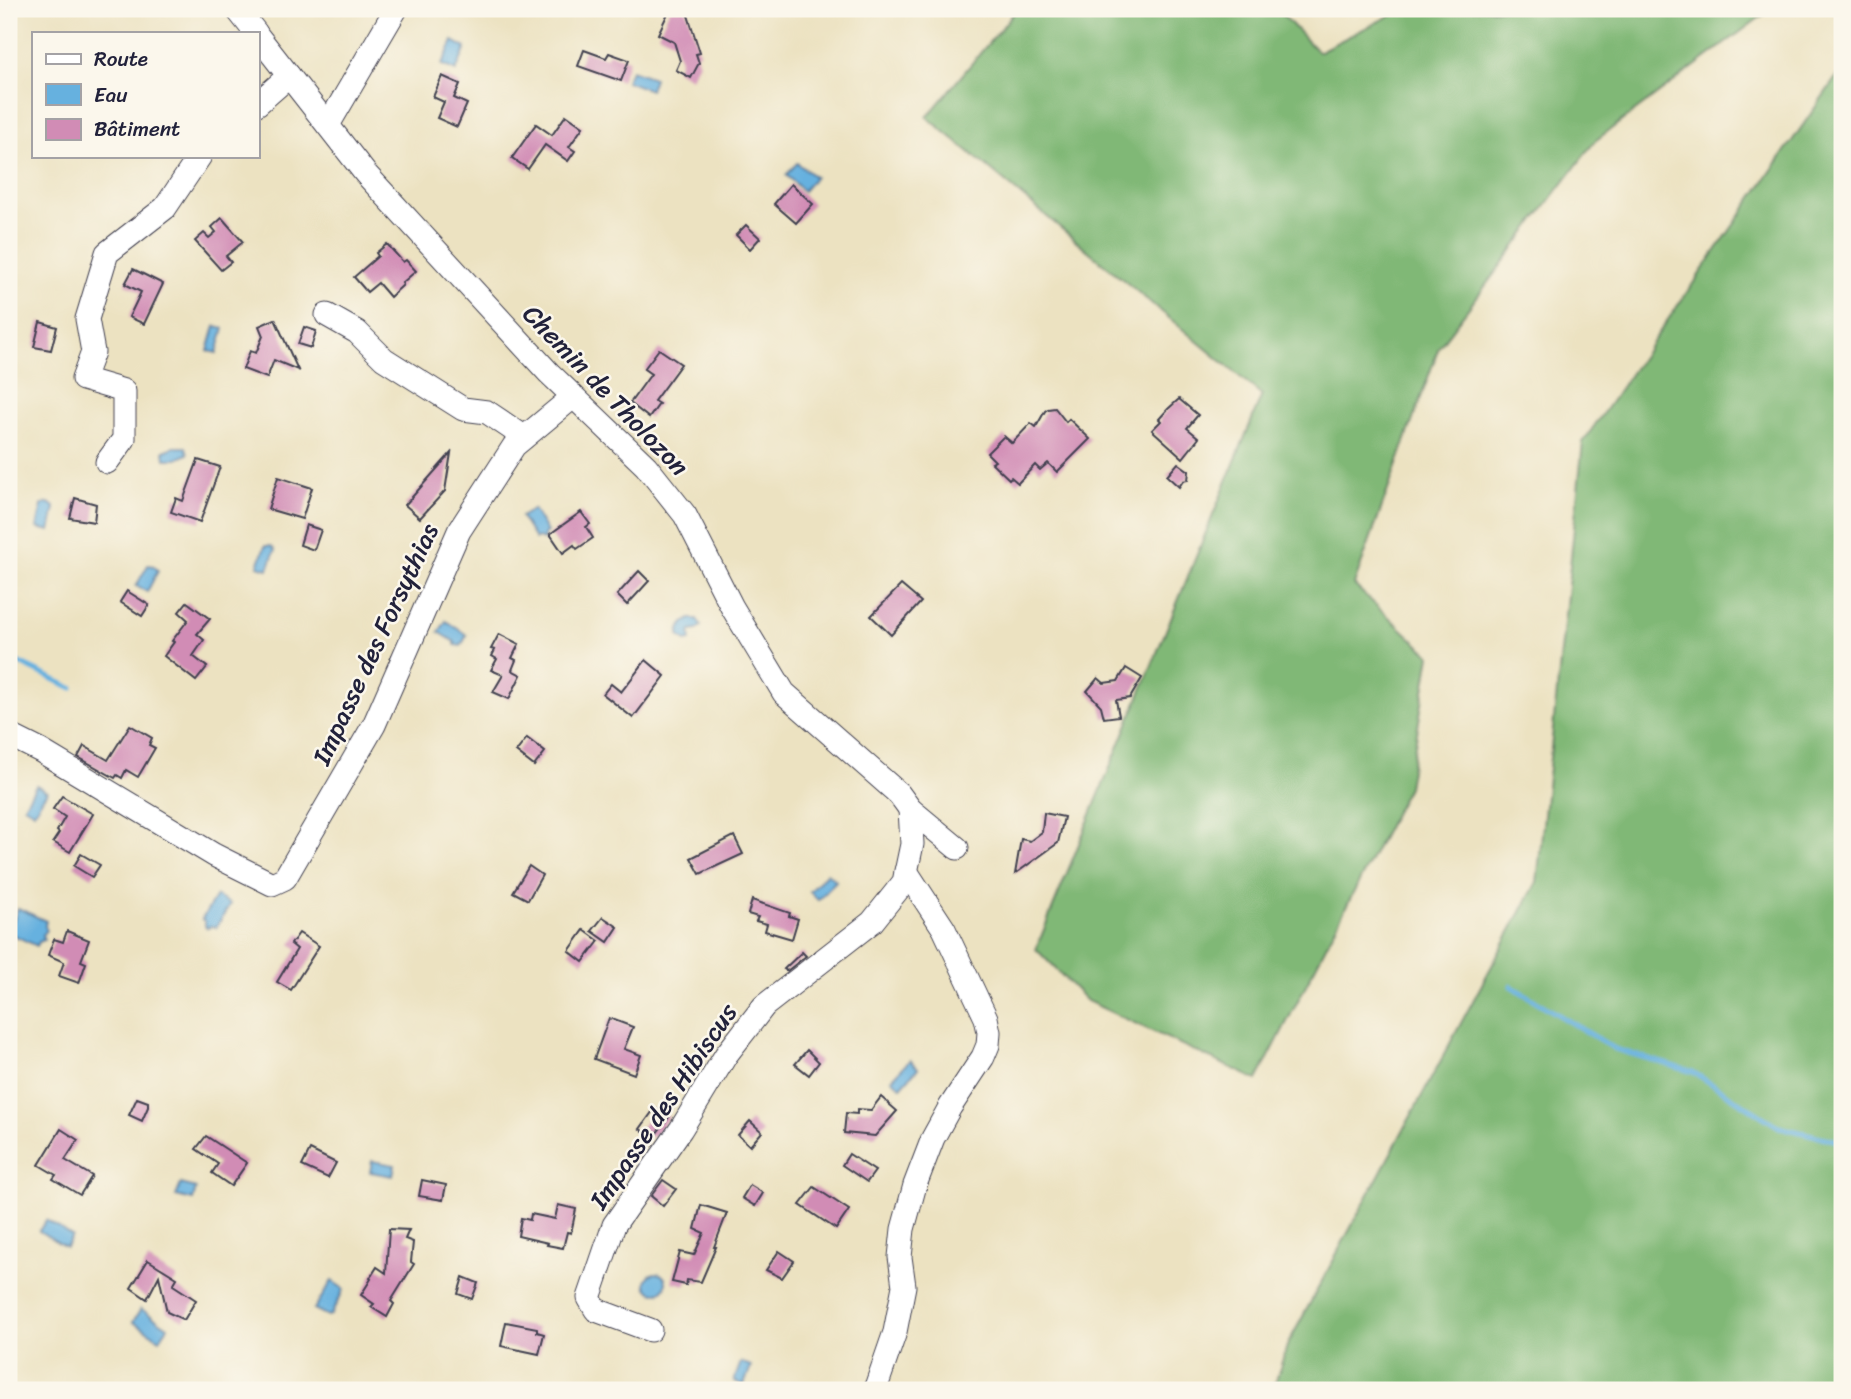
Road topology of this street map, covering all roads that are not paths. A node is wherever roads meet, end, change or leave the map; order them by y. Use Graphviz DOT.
graph roads {
  1 [pos="237,9"];
  2 [pos="396,9"];
  3 [pos="254,32"];
  4 [pos="259,38"];
  5 [pos="289,76"];
  6 [pos="259,102"];
  7 [pos="327,125"];
  8 [pos="200,158"];
  9 [pos="327,315"];
  10 [pos="573,397"];
  11 [pos="524,437"];
  12 [pos="107,462"];
  13 [pos="9,735"];
  14 [pos="910,809"];
  15 [pos="957,848"];
  16 [pos="906,871"];
  17 [pos="650,1330"];
  18 [pos="875,1390"];
  1 -- 3 [label="street, Chemin de Tholozon"];
  2 -- 7 [label="street"];
  4 -- 5 [label="street, Chemin de Tholozon"];
  5 -- 6 [label="street"];
  5 -- 7 [label="street, Chemin de Tholozon"];
  7 -- 10 [label="street, Chemin de Tholozon"];
  8 -- 12 [label="street"];
  9 -- 11 [label="street"];
  10 -- 11 [label="street, Impasse des Forsythias"];
  10 -- 14 [label="street, Chemin de Tholozon"];
  11 -- 13 [label="street, Impasse des Forsythias"];
  14 -- 15 [label="street, Chemin de Tholozon"];
  14 -- 16 [label="street, Impasse des Hibiscus"];
  16 -- 17 [label="street, Impasse des Hibiscus"];
  16 -- 18 [label="street"];
}
